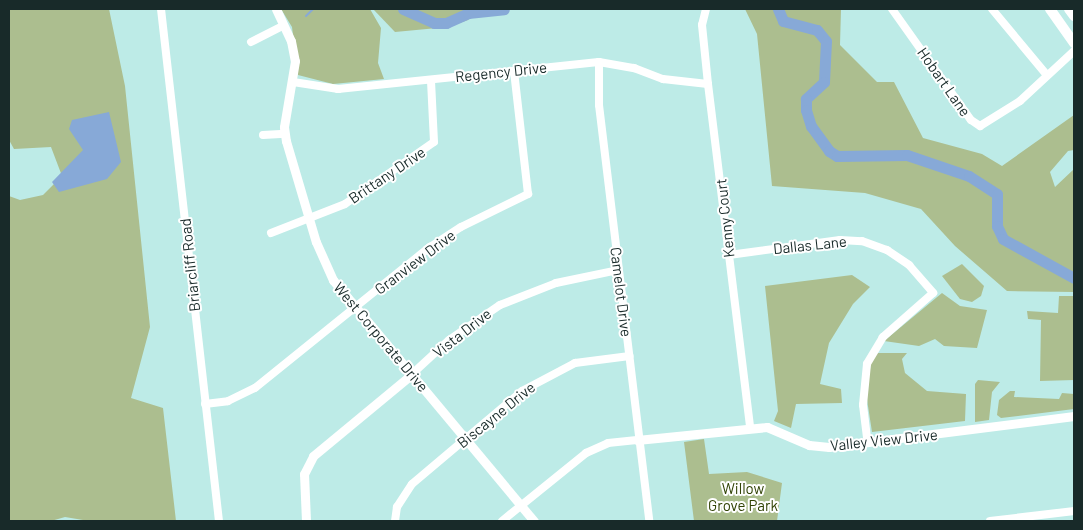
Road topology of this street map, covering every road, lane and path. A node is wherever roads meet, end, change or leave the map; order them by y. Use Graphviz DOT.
graph roads {
  1 [pos="161,9"];
  2 [pos="276,9"];
  3 [pos="706,9"];
  4 [pos="892,9"];
  5 [pos="992,9"];
  6 [pos="1050,9"];
  7 [pos="1069,9"];
  8 [pos="1074,16"];
  9 [pos="284,25"];
  10 [pos="251,42"];
  11 [pos="1074,43"];
  12 [pos="1074,51"];
  13 [pos="599,62"];
  14 [pos="514,71"];
  15 [pos="1046,74"];
  16 [pos="431,80"];
  17 [pos="293,82"];
  18 [pos="708,84"];
  19 [pos="285,134"];
  20 [pos="262,135"];
  21 [pos="308,219"];
  22 [pos="272,233"];
  23 [pos="729,255"];
  24 [pos="618,270"];
  25 [pos="356,308"];
  26 [pos="630,356"];
  27 [pos="412,374"];
  28 [pos="205,404"];
  29 [pos="1074,416"];
  30 [pos="750,427"];
  31 [pos="637,440"];
  32 [pos="465,441"];
  33 [pos="868,443"];
  34 [pos="521,507"];
  35 [pos="1074,511"];
  36 [pos="219,521"];
  37 [pos="306,521"];
  38 [pos="395,521"];
  39 [pos="502,521"];
  40 [pos="534,521"];
  41 [pos="649,521"];
  42 [pos="991,521"];
  1 -- 28 [label="street, Briarcliff Road"];
  2 -- 9 [label="street, West Corporate Drive"];
  3 -- 18 [label="street, Kenny Court"];
  4 -- 15 [label="street, Hobart Lane"];
  5 -- 15 [label="street"];
  6 -- 11 [label="main road"];
  7 -- 8 [label="main road"];
  9 -- 10 [label="street"];
  9 -- 17 [label="street, West Corporate Drive"];
  12 -- 15 [label="street, Hobart Lane"];
  13 -- 14 [label="street, Regency Drive"];
  13 -- 18 [label="street, Regency Drive"];
  13 -- 24 [label="street, Camelot Drive"];
  14 -- 16 [label="street, Regency Drive"];
  14 -- 25 [label="street, Granview Drive"];
  16 -- 17 [label="street, Regency Drive"];
  16 -- 21 [label="street, Brittany Drive"];
  17 -- 19 [label="street, West Corporate Drive"];
  18 -- 23 [label="street, Kenny Court"];
  19 -- 20 [label="street"];
  19 -- 21 [label="street, West Corporate Drive"];
  21 -- 22 [label="street"];
  21 -- 25 [label="street, West Corporate Drive"];
  23 -- 30 [label="street, Kenny Court"];
  23 -- 33 [label="street, Dallas Lane"];
  24 -- 26 [label="street, Camelot Drive"];
  24 -- 27 [label="street, Vista Drive"];
  25 -- 27 [label="street, West Corporate Drive"];
  25 -- 28 [label="street, Granview Drive"];
  26 -- 31 [label="street, Camelot Drive"];
  26 -- 32 [label="street, Biscayne Drive"];
  27 -- 32 [label="street, West Corporate Drive"];
  27 -- 37 [label="street, Vista Drive"];
  28 -- 36 [label="street, Briarcliff Road"];
  29 -- 33 [label="street, Valley View Drive"];
  30 -- 31 [label="street, Valley View Drive"];
  30 -- 33 [label="street, Valley View Drive"];
  31 -- 34 [label="street"];
  31 -- 41 [label="street, Camelot Drive"];
  32 -- 34 [label="street, West Corporate Drive"];
  32 -- 38 [label="street, Biscayne Drive"];
  34 -- 39 [label="street"];
  34 -- 40 [label="street, West Corporate Drive"];
  35 -- 42 [label="street"];
}
